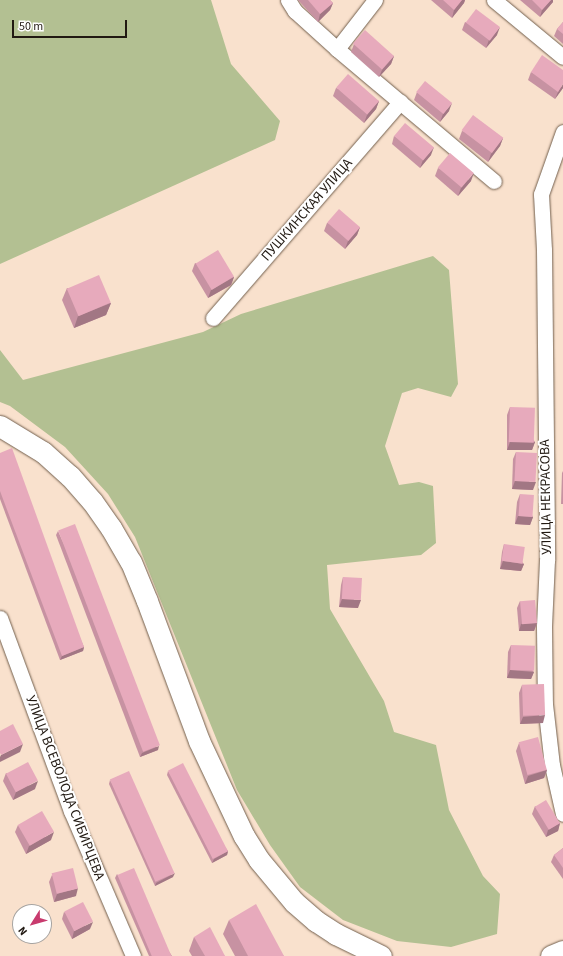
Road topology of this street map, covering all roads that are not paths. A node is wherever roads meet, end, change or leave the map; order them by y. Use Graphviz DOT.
graph roads {
  1 [pos="288,0"];
  2 [pos="375,0"];
  3 [pos="494,0"];
  4 [pos="337,49"];
  5 [pos="563,57"];
  6 [pos="400,102"];
  7 [pos="563,132"];
  8 [pos="494,181"];
  9 [pos="213,318"];
  10 [pos="0,426"];
  11 [pos="0,618"];
  12 [pos="563,814"];
  13 [pos="563,951"];
  14 [pos="133,956"];
  15 [pos="381,956"];
  16 [pos="551,956"];
  1 -- 4 [label="street"];
  2 -- 4 [label="street"];
  3 -- 5 [label="street"];
  4 -- 6 [label="street"];
  6 -- 8 [label="street"];
  6 -- 9 [label="street, ПУШКИНСКАЯ УЛИЦА"];
  7 -- 12 [label="street, УЛИЦА НЕКРАСОВА"];
  10 -- 15 [label="main road"];
  11 -- 14 [label="street, УЛИЦА ВСЕВОЛОДА СИБИРЦЕВА"];
  13 -- 16 [label="main road"];
}
